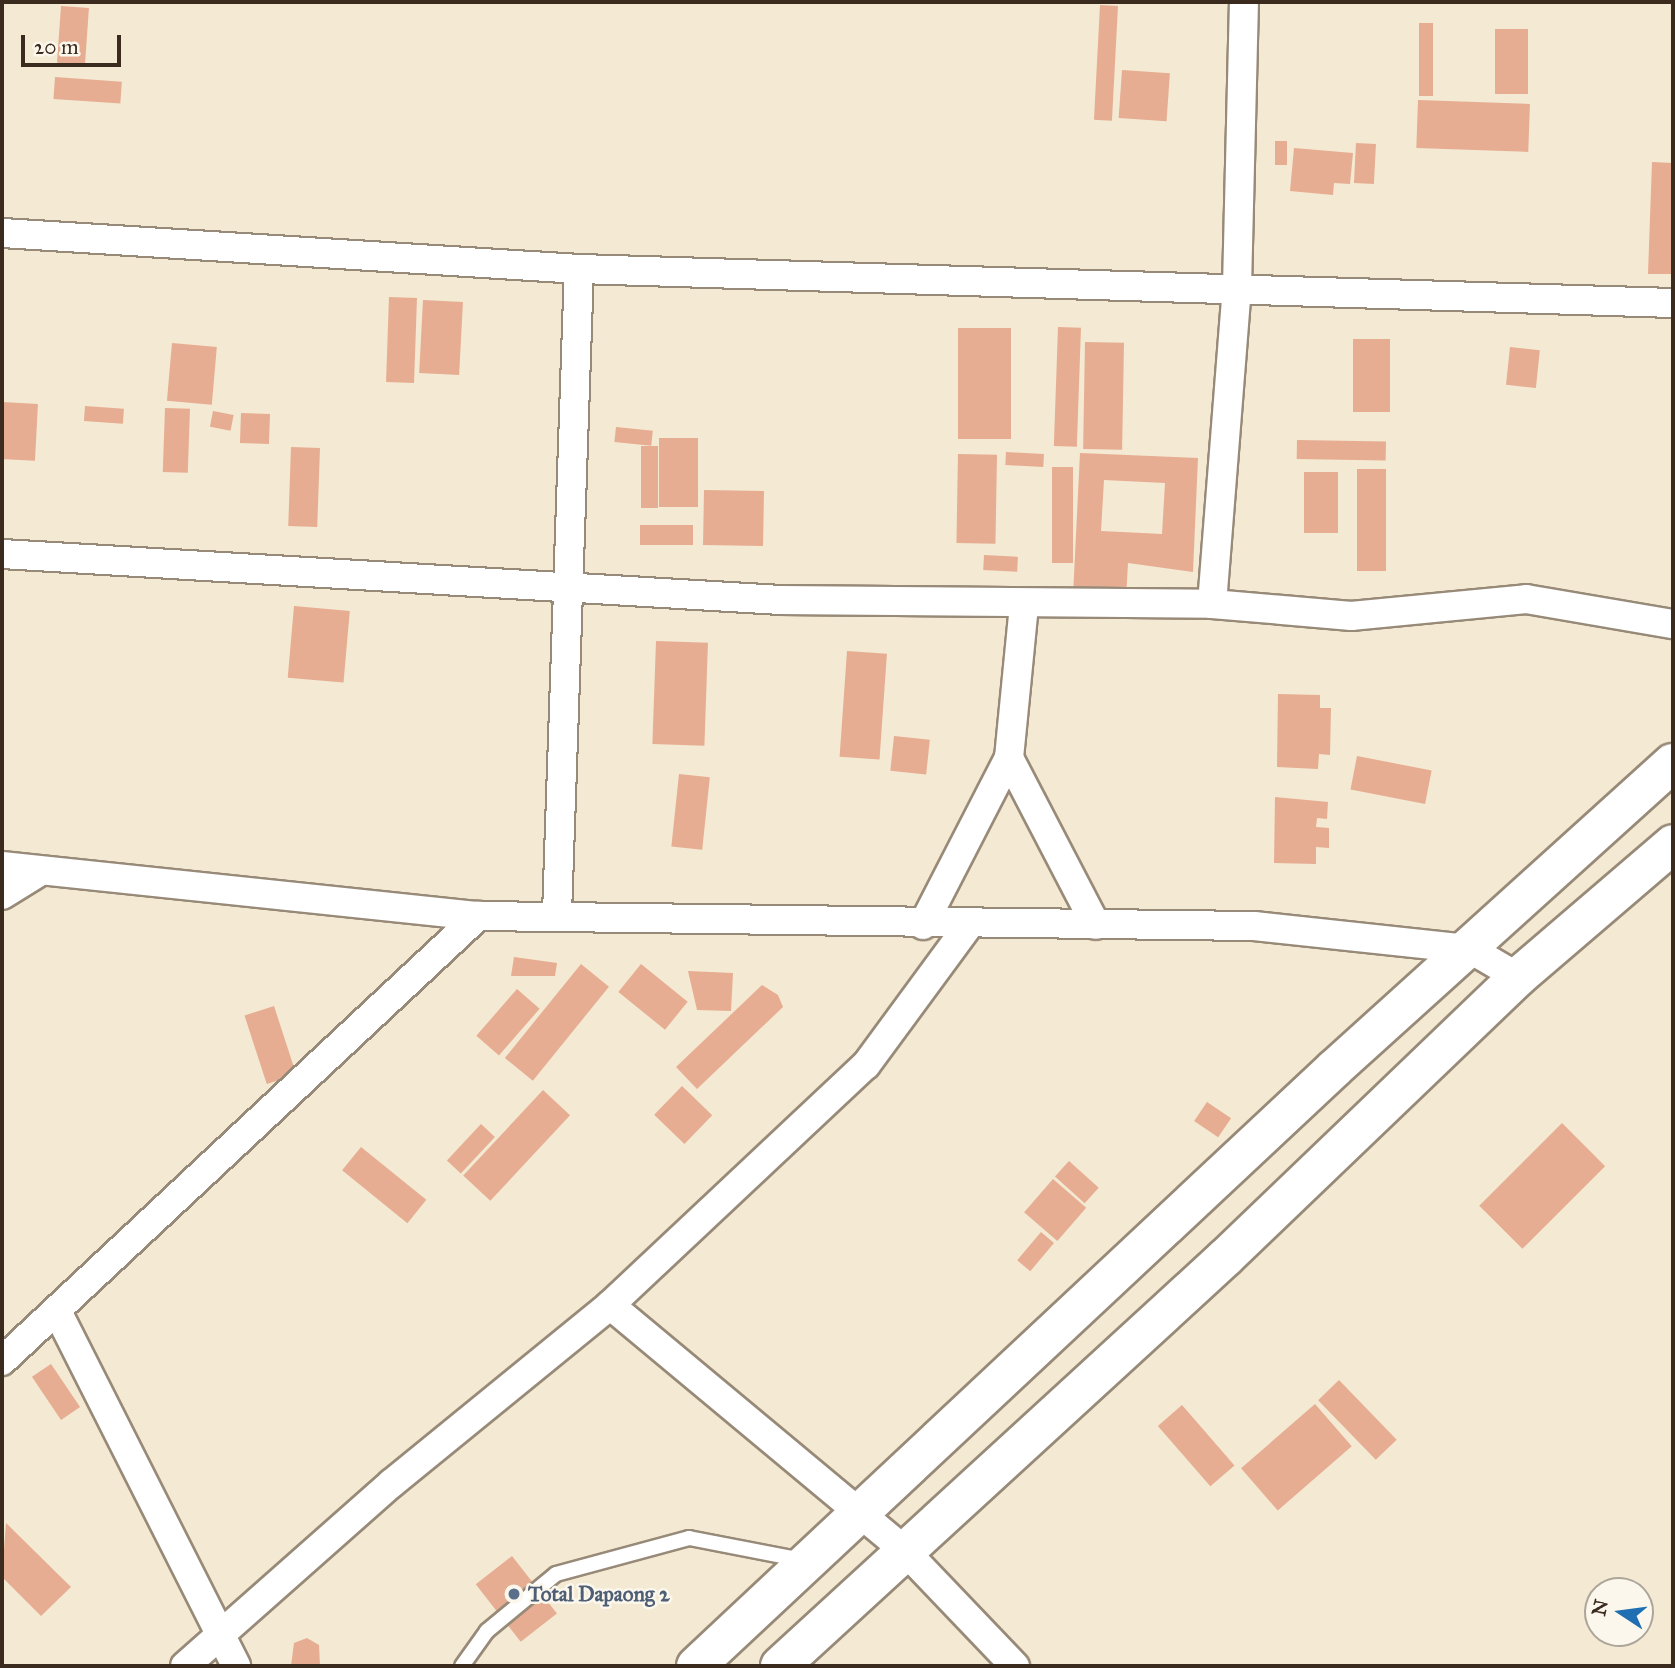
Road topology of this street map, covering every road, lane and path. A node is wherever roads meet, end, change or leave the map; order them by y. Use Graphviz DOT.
graph roads {
  1 [pos="1244,2"];
  2 [pos="2,233"];
  3 [pos="579,269"];
  4 [pos="1237,286"];
  5 [pos="1673,303"];
  6 [pos="2,554"];
  7 [pos="570,589"];
  8 [pos="1212,604"];
  9 [pos="1024,606"];
  10 [pos="1673,624"];
  11 [pos="1009,758"];
  12 [pos="1673,763"];
  13 [pos="1673,844"];
  14 [pos="2,866"];
  15 [pos="41,871"];
  16 [pos="2,895"];
  17 [pos="557,914"];
  18 [pos="478,915"];
  19 [pos="923,925"];
  20 [pos="1096,925"];
  21 [pos="968,926"];
  22 [pos="1470,949"];
  23 [pos="1518,977"];
  24 [pos="610,1305"];
  25 [pos="58,1313"];
  26 [pos="2,1361"];
  27 [pos="861,1512"];
  28 [pos="905,1550"];
  29 [pos="809,1561"];
  30 [pos="217,1633"];
  31 [pos="185,1666"];
  32 [pos="236,1666"];
  33 [pos="462,1666"];
  34 [pos="696,1666"];
  35 [pos="780,1666"];
  36 [pos="1015,1666"];
  1 -- 4 [label="street"];
  2 -- 3 [label="street"];
  3 -- 4 [label="street"];
  3 -- 7 [label="street"];
  4 -- 5 [label="street"];
  4 -- 8 [label="street"];
  6 -- 7 [label="street"];
  7 -- 9 [label="street"];
  7 -- 17 [label="street"];
  8 -- 9 [label="street"];
  8 -- 10 [label="street"];
  9 -- 11 [label="street"];
  11 -- 19 [label="street"];
  11 -- 20 [label="street"];
  12 -- 22 [label="highway"];
  13 -- 23 [label="highway"];
  14 -- 15 [label="street"];
  15 -- 16 [label="street"];
  15 -- 18 [label="street"];
  17 -- 18 [label="street"];
  17 -- 19 [label="street"];
  18 -- 25 [label="street"];
  19 -- 21 [label="street"];
  20 -- 21 [label="street"];
  20 -- 22 [label="street"];
  21 -- 24 [label="street"];
  22 -- 23 [label="street"];
  22 -- 27 [label="highway"];
  23 -- 28 [label="highway"];
  24 -- 27 [label="street"];
  24 -- 30 [label="street"];
  25 -- 26 [label="street"];
  25 -- 30 [label="street"];
  27 -- 28 [label="street"];
  27 -- 29 [label="highway"];
  28 -- 35 [label="highway"];
  28 -- 36 [label="street"];
  29 -- 33 [label="lane"];
  29 -- 34 [label="highway"];
  30 -- 31 [label="street"];
  30 -- 32 [label="street"];
}
